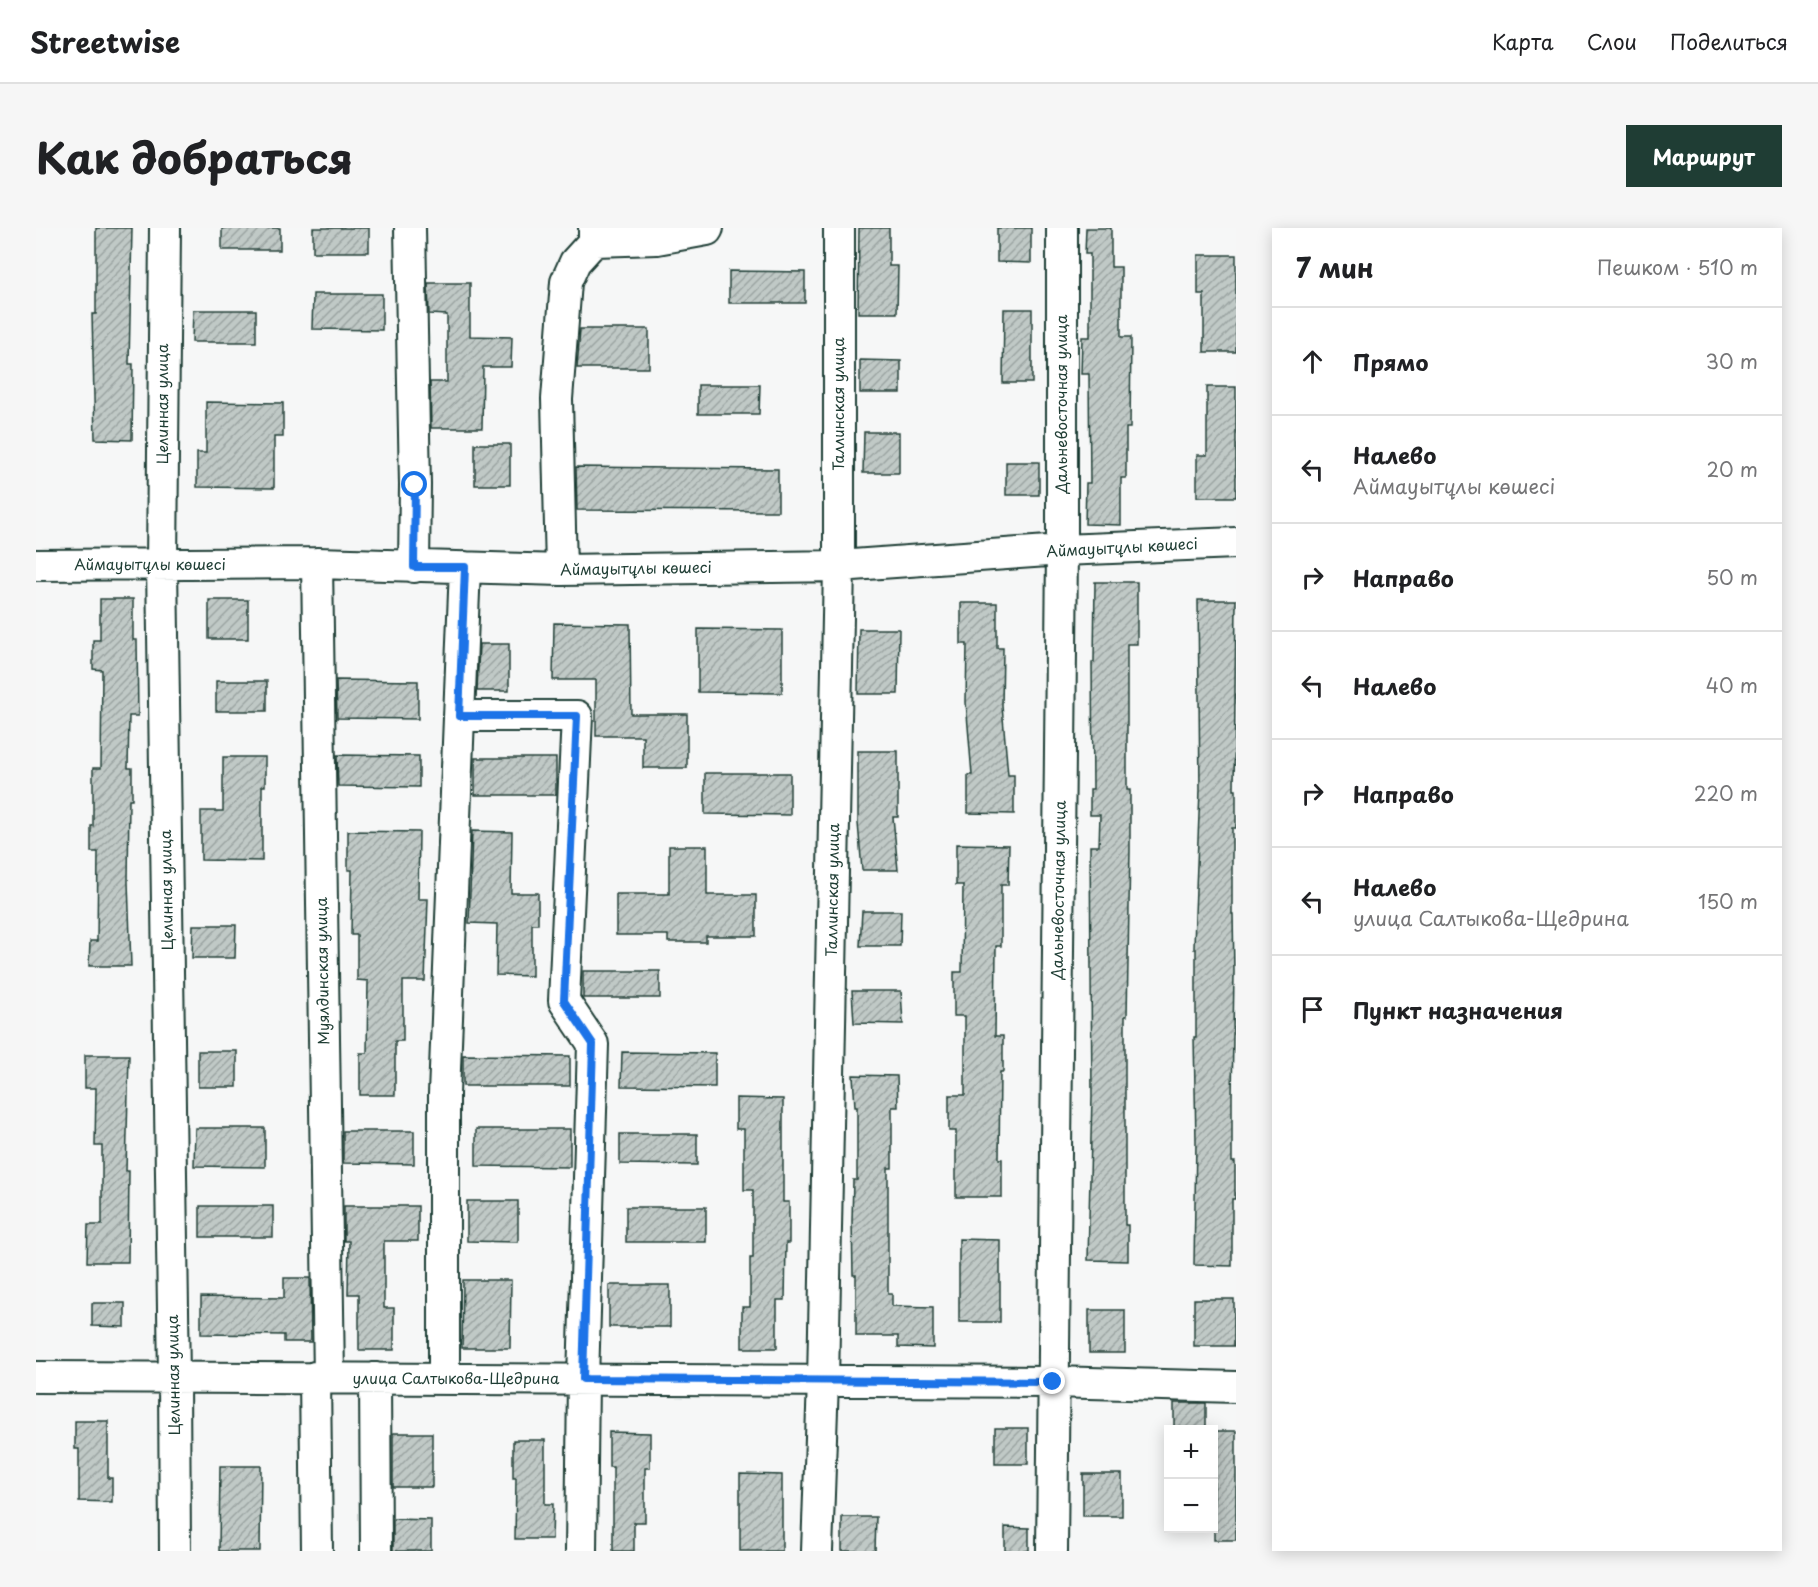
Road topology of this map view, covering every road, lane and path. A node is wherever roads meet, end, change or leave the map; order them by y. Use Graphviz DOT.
graph roads {
  1 [pos="165,228"];
  2 [pos="410,228"];
  3 [pos="708,228"];
  4 [pos="839,228"];
  5 [pos="1062,228"];
  6 [pos="594,235"];
  7 [pos="1236,543"];
  8 [pos="1062,550"];
  9 [pos="317,564"];
  10 [pos="36,565"];
  11 [pos="162,566"];
  12 [pos="839,566"];
  13 [pos="414,567"];
  14 [pos="465,567"];
  15 [pos="561,570"];
  16 [pos="459,716"];
  17 [pos="36,1377"];
  18 [pos="174,1377"];
  19 [pos="322,1378"];
  20 [pos="375,1378"];
  21 [pos="444,1378"];
  22 [pos="583,1379"];
  23 [pos="822,1381"];
  24 [pos="1053,1382"];
  25 [pos="1236,1387"];
  26 [pos="175,1551"];
  27 [pos="317,1551"];
  28 [pos="376,1551"];
  29 [pos="580,1551"];
  30 [pos="817,1551"];
  31 [pos="1052,1551"];
  1 -- 11 [label="street, Целинная улица"];
  2 -- 13 [label="street"];
  3 -- 6 [label="street"];
  4 -- 12 [label="street, Таллинская улица"];
  5 -- 8 [label="street, Дальневосточная улица"];
  6 -- 15 [label="street"];
  7 -- 8 [label="street, Аймауытұлы көшесі"];
  8 -- 12 [label="street, Аймауытұлы көшесі"];
  8 -- 24 [label="street, Дальневосточная улица"];
  9 -- 11 [label="street, Аймауытұлы көшесі"];
  9 -- 13 [label="street, Аймауытұлы көшесі"];
  9 -- 19 [label="street, Муялдинская улица"];
  10 -- 11 [label="street, Аймауытұлы көшесі"];
  11 -- 18 [label="street, Целинная улица"];
  12 -- 15 [label="street, Аймауытұлы көшесі"];
  12 -- 23 [label="street, Таллинская улица"];
  13 -- 14 [label="street, Аймауытұлы көшесі"];
  14 -- 15 [label="street, Аймауытұлы көшесі"];
  14 -- 16 [label="street"];
  16 -- 21 [label="street"];
  16 -- 22 [label="street"];
  17 -- 18 [label="street, улица Салтыкова-Щедрина"];
  18 -- 19 [label="street, улица Салтыкова-Щедрина"];
  18 -- 26 [label="street, Целинная улица"];
  19 -- 20 [label="street, улица Салтыкова-Щедрина"];
  19 -- 27 [label="street, Муялдинская улица"];
  20 -- 21 [label="street, улица Салтыкова-Щедрина"];
  20 -- 28 [label="street"];
  21 -- 22 [label="street, улица Салтыкова-Щедрина"];
  22 -- 23 [label="street, улица Салтыкова-Щедрина"];
  22 -- 29 [label="street"];
  23 -- 24 [label="street, улица Салтыкова-Щедрина"];
  23 -- 30 [label="street, Таллинская улица"];
  24 -- 25 [label="street, улица Салтыкова-Щедрина"];
  24 -- 31 [label="street, Дальневосточная улица"];
}
